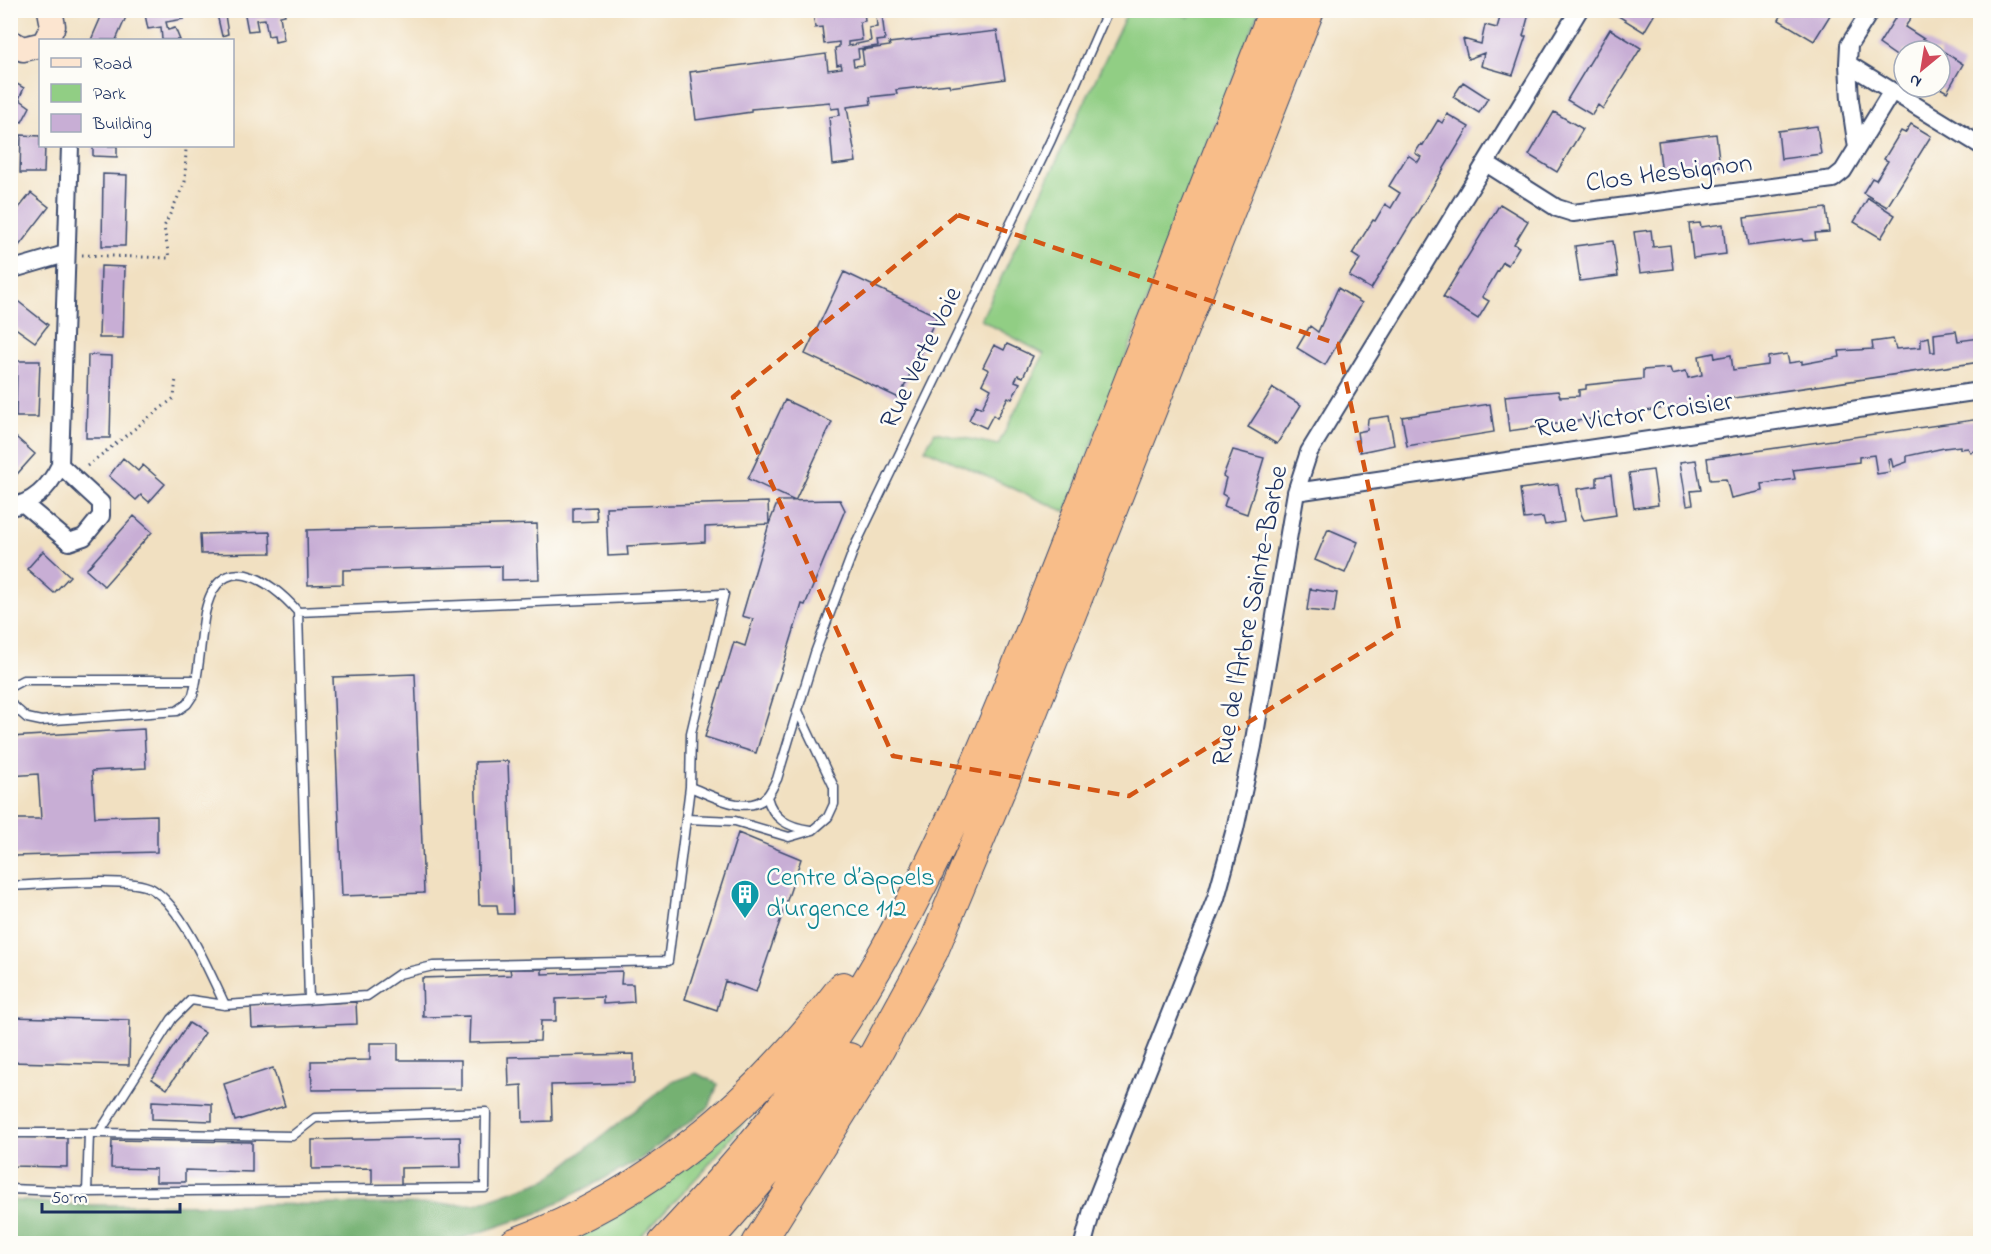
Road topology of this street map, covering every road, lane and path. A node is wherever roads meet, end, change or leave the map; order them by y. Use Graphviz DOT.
graph roads {
  1 [pos="50,10"];
  2 [pos="1108,10"];
  3 [pos="1275,10"];
  4 [pos="1308,10"];
  5 [pos="1579,10"];
  6 [pos="1870,10"];
  7 [pos="48,39"];
  8 [pos="10,42"];
  9 [pos="39,44"];
  10 [pos="1848,64"];
  11 [pos="1892,91"];
  12 [pos="1905,99"];
  13 [pos="1980,145"];
  14 [pos="69,147"];
  15 [pos="186,147"];
  16 [pos="1857,148"];
  17 [pos="1486,163"];
  18 [pos="66,254"];
  19 [pos="10,270"];
  20 [pos="176,378"];
  21 [pos="1980,391"];
  22 [pos="60,465"];
  23 [pos="74,476"];
  24 [pos="1296,492"];
  25 [pos="18,506"];
  26 [pos="298,612"];
  27 [pos="196,680"];
  28 [pos="10,687"];
  29 [pos="10,703"];
  30 [pos="798,711"];
  31 [pos="690,787"];
  32 [pos="767,797"];
  33 [pos="686,819"];
  34 [pos="813,830"];
  35 [pos="10,886"];
  36 [pos="957,886"];
  37 [pos="889,944"];
  38 [pos="309,1000"];
  39 [pos="225,1005"];
  40 [pos="88,1132"];
  41 [pos="10,1133"];
  42 [pos="99,1133"];
  43 [pos="10,1189"];
  44 [pos="87,1192"];
  45 [pos="515,1244"];
  46 [pos="664,1244"];
  47 [pos="703,1244"];
  48 [pos="758,1244"];
  49 [pos="1083,1244"];
  1 -- 7 [label="street"];
  2 -- 30 [label="lane, Rue Verte Voie"];
  3 -- 37 [label="highway"];
  4 -- 36 [label="highway"];
  5 -- 17 [label="street, Rue de l'Arbre Sainte-Barbe"];
  6 -- 10 [label="street"];
  8 -- 9 [label="street"];
  10 -- 11 [label="street"];
  10 -- 16 [label="street"];
  11 -- 16 [label="street, Clos Hesbignon"];
  12 -- 13 [label="street"];
  14 -- 18 [label="street"];
  15 -- 18 [label="path"];
  16 -- 17 [label="street, Clos Hesbignon"];
  17 -- 24 [label="street, Rue de l'Arbre Sainte-Barbe"];
  18 -- 19 [label="street"];
  18 -- 22 [label="street"];
  20 -- 23 [label="path"];
  21 -- 24 [label="street, Rue Victor Croisier"];
  22 -- 23 [label="street"];
  22 -- 25 [label="street"];
  23 -- 25 [label="street"];
  24 -- 49 [label="street, Rue de l'Arbre Sainte-Barbe"];
  26 -- 27 [label="lane"];
  26 -- 31 [label="lane"];
  26 -- 38 [label="lane"];
  27 -- 28 [label="lane"];
  27 -- 29 [label="lane"];
  30 -- 32 [label="lane, Rue Verte Voie"];
  30 -- 34 [label="lane"];
  31 -- 32 [label="lane"];
  31 -- 33 [label="lane"];
  32 -- 34 [label="lane"];
  33 -- 34 [label="lane"];
  33 -- 38 [label="lane"];
  35 -- 39 [label="lane"];
  36 -- 47 [label="highway"];
  36 -- 48 [label="highway"];
  37 -- 45 [label="highway"];
  37 -- 46 [label="highway"];
  38 -- 39 [label="lane"];
  39 -- 42 [label="lane"];
  40 -- 41 [label="lane"];
  40 -- 42 [label="lane"];
  40 -- 44 [label="lane"];
  42 -- 44 [label="lane"];
  43 -- 44 [label="lane"];
}
